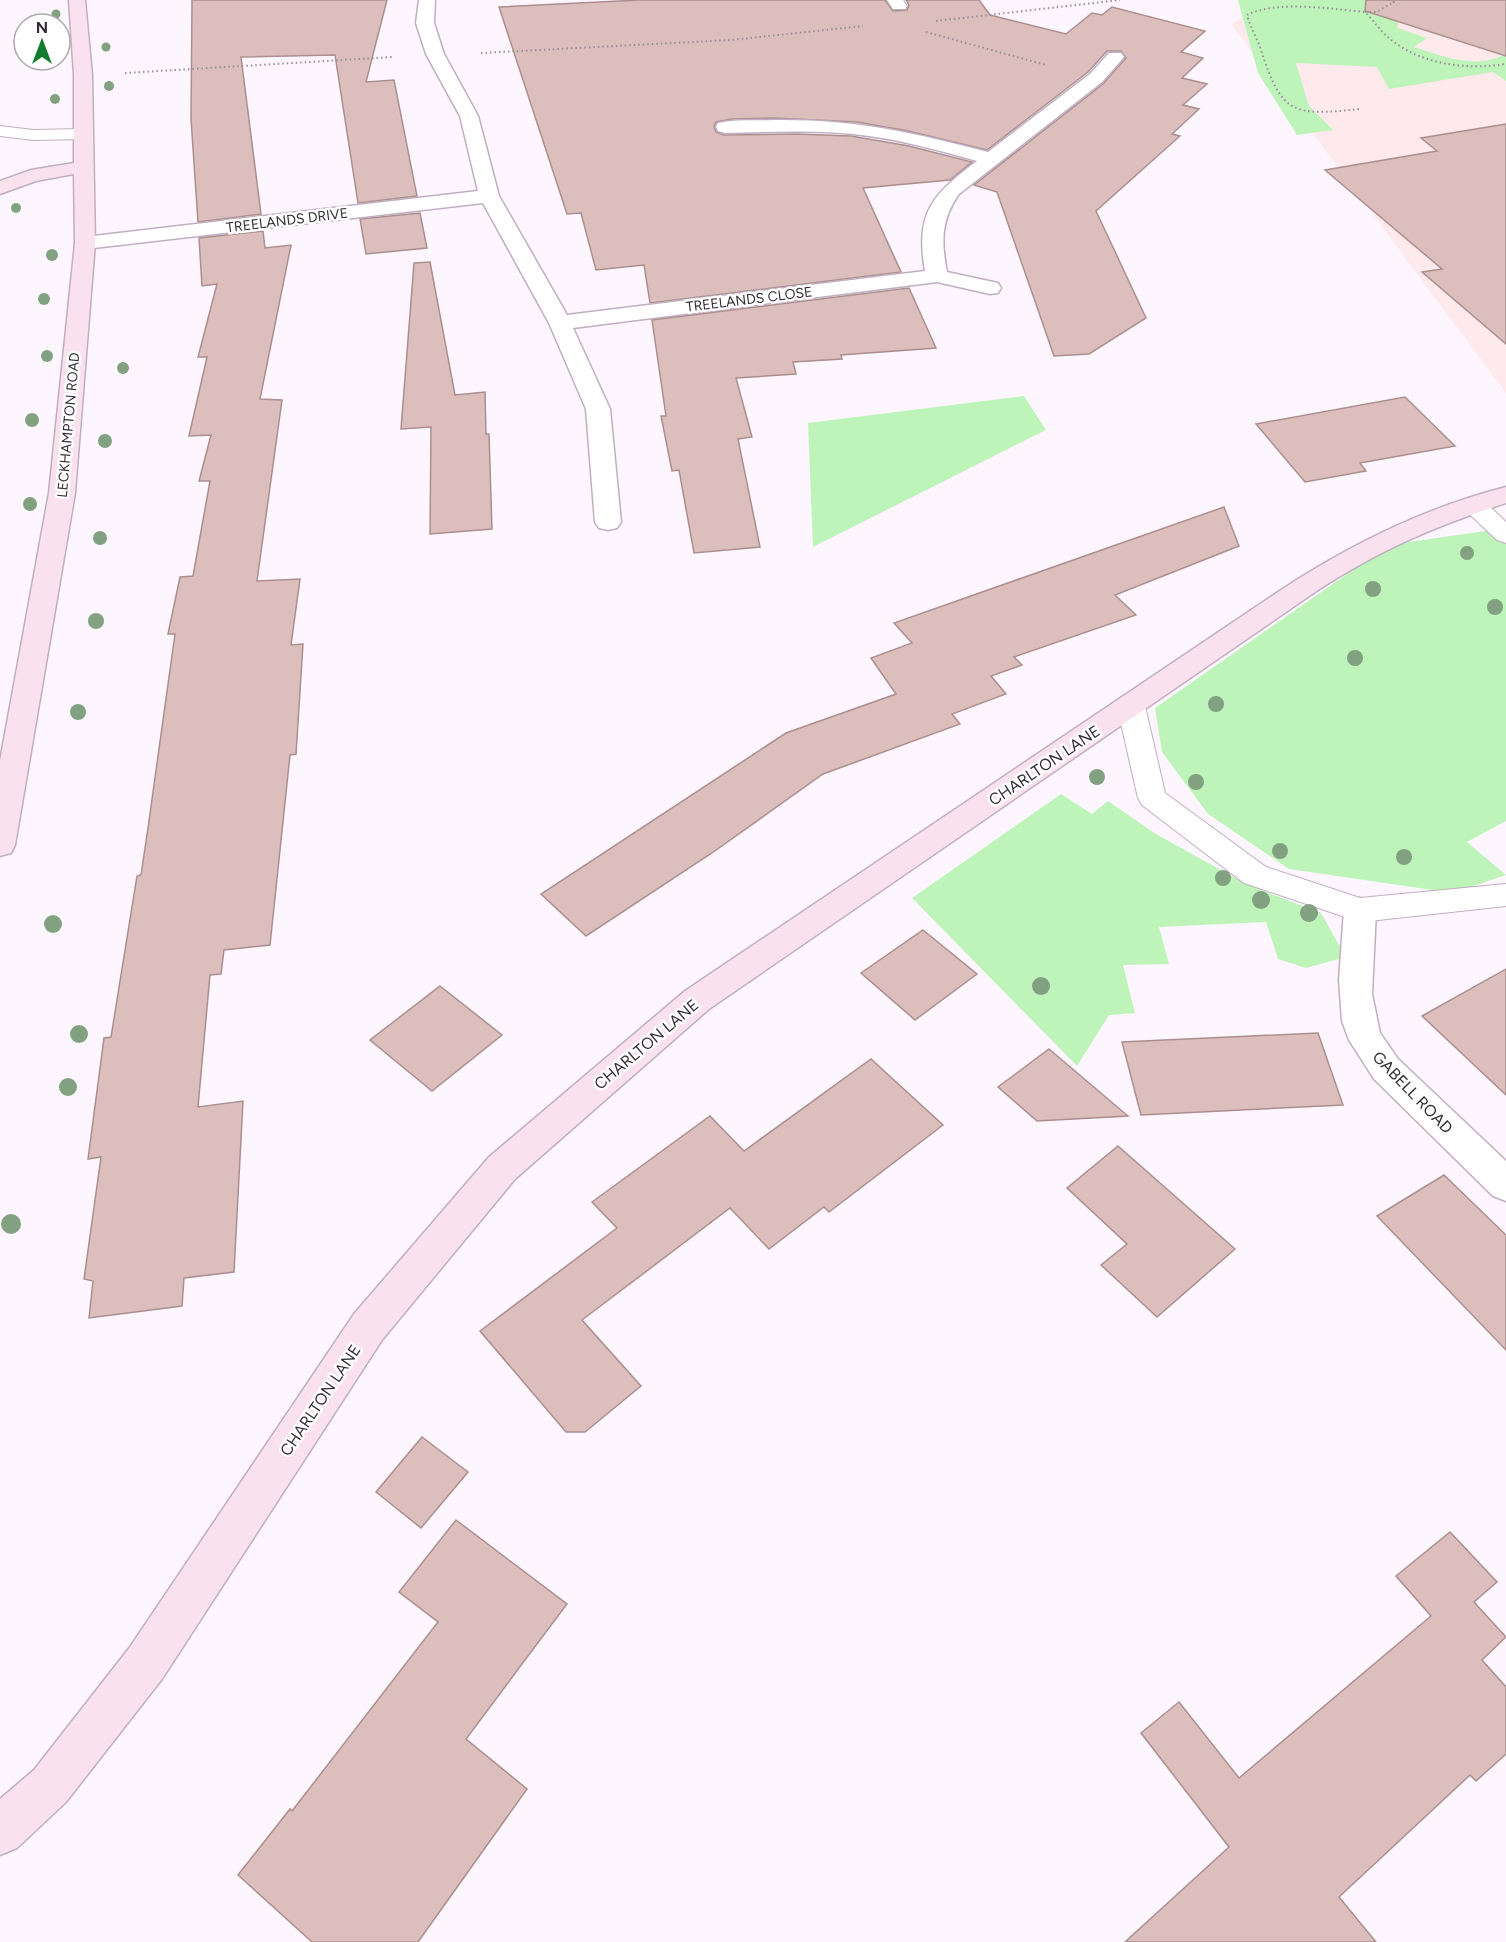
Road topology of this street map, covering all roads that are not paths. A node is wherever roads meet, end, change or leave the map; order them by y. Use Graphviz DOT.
graph roads {
  1 [pos="77,0"];
  2 [pos="427,0"];
  3 [pos="1115,57"];
  4 [pos="725,127"];
  5 [pos="0,131"];
  6 [pos="83,134"];
  7 [pos="991,159"];
  8 [pos="82,166"];
  9 [pos="0,188"];
  10 [pos="489,196"];
  11 [pos="85,243"];
  12 [pos="937,276"];
  13 [pos="990,288"];
  14 [pos="560,323"];
  15 [pos="1506,495"];
  16 [pos="1474,505"];
  17 [pos="608,522"];
  18 [pos="1506,535"];
  19 [pos="1131,706"];
  20 [pos="0,845"];
  21 [pos="1506,894"];
  22 [pos="1360,910"];
  23 [pos="1506,1185"];
  24 [pos="0,1831"];
  1 -- 6 [label="street, LECKHAMPTON ROAD"];
  2 -- 10 [label="street"];
  3 -- 7 [label="street"];
  4 -- 7 [label="street"];
  5 -- 6 [label="lane"];
  6 -- 8 [label="street, LECKHAMPTON ROAD"];
  7 -- 12 [label="street"];
  8 -- 9 [label="street"];
  8 -- 11 [label="street, LECKHAMPTON ROAD"];
  10 -- 11 [label="street, TREELANDS DRIVE"];
  10 -- 14 [label="street"];
  11 -- 20 [label="street, LECKHAMPTON ROAD"];
  12 -- 13 [label="street, TREELANDS CLOSE"];
  12 -- 14 [label="street, TREELANDS CLOSE"];
  14 -- 17 [label="street"];
  15 -- 16 [label="street, CHARLTON LANE"];
  16 -- 18 [label="lane"];
  16 -- 19 [label="street, CHARLTON LANE"];
  19 -- 22 [label="lane"];
  19 -- 24 [label="street, CHARLTON LANE"];
  21 -- 22 [label="lane"];
  22 -- 23 [label="street, GABELL ROAD"];
}
